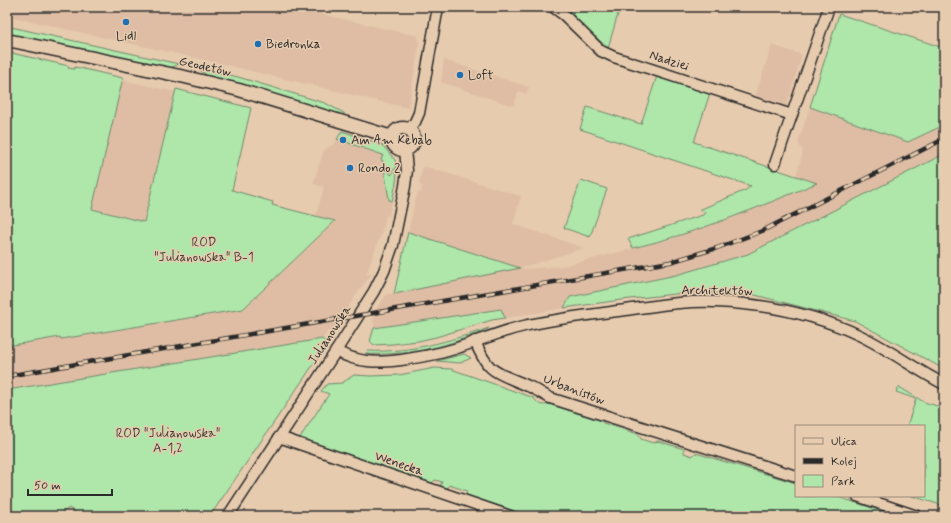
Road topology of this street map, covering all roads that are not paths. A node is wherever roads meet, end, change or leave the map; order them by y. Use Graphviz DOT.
graph roads {
  1 [pos="438,7"];
  2 [pos="553,7"];
  3 [pos="829,7"];
  4 [pos="7,40"];
  5 [pos="792,115"];
  6 [pos="409,129"];
  7 [pos="392,137"];
  8 [pos="405,150"];
  9 [pos="775,164"];
  10 [pos="475,341"];
  11 [pos="336,351"];
  12 [pos="944,384"];
  13 [pos="279,437"];
  14 [pos="795,476"];
  15 [pos="860,497"];
  16 [pos="228,516"];
  17 [pos="510,516"];
  18 [pos="917,516"];
  1 -- 6 [label="street"];
  2 -- 5 [label="street, Nadziei"];
  3 -- 5 [label="street"];
  4 -- 7 [label="street, Geodetów"];
  5 -- 9 [label="street"];
  6 -- 7 [label="street"];
  6 -- 8 [label="street"];
  7 -- 8 [label="street"];
  8 -- 11 [label="street, Julianowska"];
  10 -- 11 [label="street"];
  10 -- 12 [label="street, Architektów"];
  10 -- 14 [label="street, Urbanistów"];
  11 -- 13 [label="street, Julianowska"];
  13 -- 16 [label="street, Julianowska"];
  13 -- 17 [label="street, Wenecka"];
  15 -- 18 [label="street"];
}
